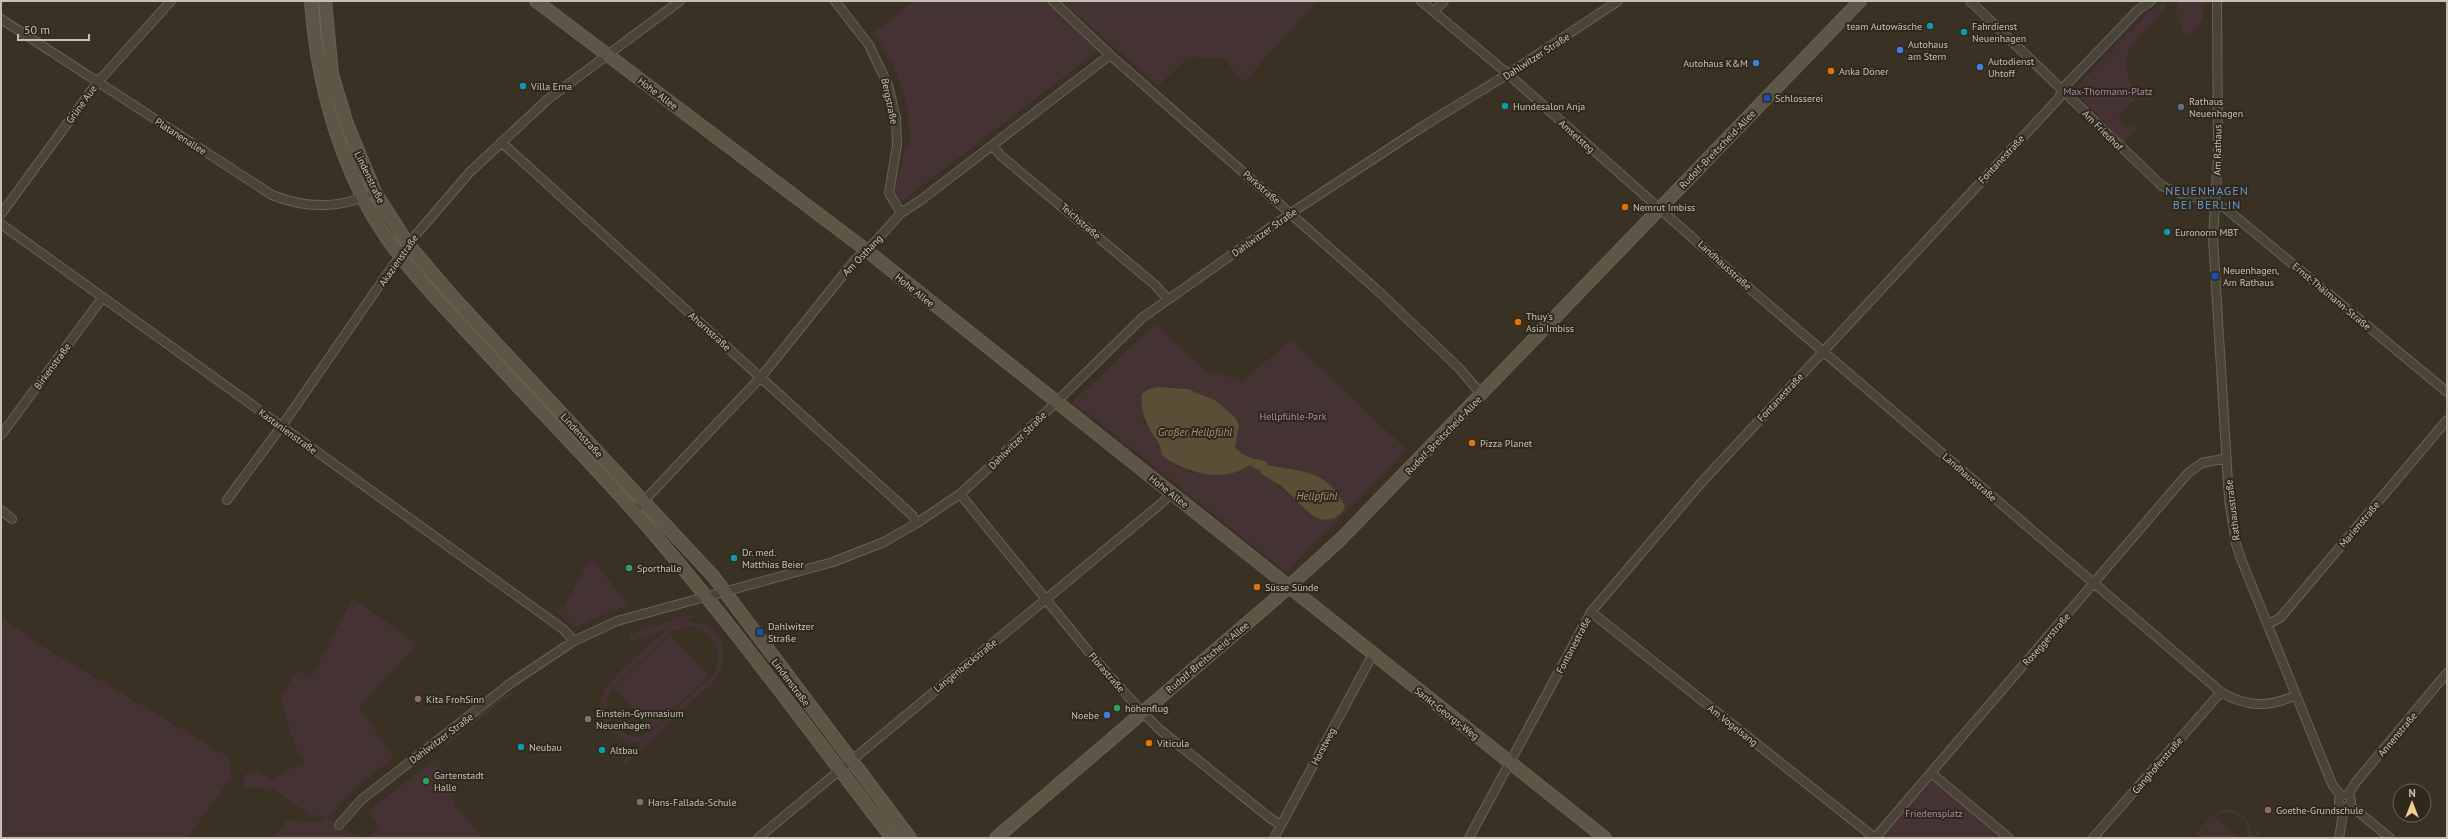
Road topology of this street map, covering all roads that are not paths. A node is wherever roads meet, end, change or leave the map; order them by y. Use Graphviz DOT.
graph roads {
  1 [pos="171,1"];
  2 [pos="311,1"];
  3 [pos="324,1"];
  4 [pos="536,1"];
  5 [pos="680,1"];
  6 [pos="836,1"];
  7 [pos="1053,1"];
  8 [pos="1421,1"];
  9 [pos="1444,1"];
  10 [pos="1618,1"];
  11 [pos="1860,1"];
  12 [pos="1970,1"];
  13 [pos="2151,1"];
  14 [pos="2217,1"];
  15 [pos="1434,12"];
  16 [pos="1,19"];
  17 [pos="1110,55"];
  18 [pos="609,56"];
  19 [pos="1508,74"];
  20 [pos="97,83"];
  21 [pos="2062,89"];
  22 [pos="501,142"];
  23 [pos="993,146"];
  24 [pos="375,192"];
  25 [pos="363,197"];
  26 [pos="2215,202"];
  27 [pos="1659,210"];
  28 [pos="901,213"];
  29 [pos="1291,213"];
  30 [pos="1,214"];
  31 [pos="1,224"];
  32 [pos="408,244"];
  33 [pos="866,250"];
  34 [pos="400,256"];
  35 [pos="103,297"];
  36 [pos="1167,298"];
  37 [pos="1823,351"];
  38 [pos="761,377"];
  39 [pos="2447,392"];
  40 [pos="1482,395"];
  41 [pos="1056,402"];
  42 [pos="2447,420"];
  43 [pos="281,426"];
  44 [pos="1,435"];
  45 [pos="2227,458"];
  46 [pos="1171,492"];
  47 [pos="960,494"];
  48 [pos="226,500"];
  49 [pos="643,502"];
  50 [pos="1,510"];
  51 [pos="634,510"];
  52 [pos="12,518"];
  53 [pos="917,524"];
  54 [pos="2094,583"];
  55 [pos="1289,587"];
  56 [pos="725,592"];
  57 [pos="708,597"];
  58 [pos="1046,599"];
  59 [pos="1591,612"];
  60 [pos="2268,624"];
  61 [pos="574,641"];
  62 [pos="1373,654"];
  63 [pos="2447,673"];
  64 [pos="2221,692"];
  65 [pos="2296,695"];
  66 [pos="1142,712"];
  67 [pos="851,761"];
  68 [pos="1510,763"];
  69 [pos="840,770"];
  70 [pos="1931,773"];
  71 [pos="2345,796"];
  72 [pos="2347,806"];
  73 [pos="1281,824"];
  74 [pos="339,825"];
  75 [pos="758,838"];
  76 [pos="892,838"];
  77 [pos="910,838"];
  78 [pos="996,838"];
  79 [pos="1274,838"];
  80 [pos="1470,838"];
  81 [pos="1605,838"];
  82 [pos="1875,838"];
  83 [pos="2009,838"];
  84 [pos="2093,838"];
  85 [pos="2339,838"];
  86 [pos="2390,838"];
  1 -- 20 [label="street, Grüne Aue"];
  2 -- 25 [label="street, Lindenstraße"];
  3 -- 24 [label="street, Lindenstraße"];
  4 -- 18 [label="street, Hohe Allee"];
  5 -- 18 [label="street, Akazienstraße"];
  6 -- 28 [label="street, Bergstraße"];
  7 -- 17 [label="street, Parkstraße"];
  8 -- 15 [label="street, Amselsteg"];
  9 -- 15 [label="street"];
  10 -- 19 [label="street, Dahlwitzer Straße"];
  11 -- 27 [label="street, Rudolf-Breitscheid-Allee"];
  12 -- 21 [label="street, Am Friedhof"];
  13 -- 21 [label="street, Fontanestraße"];
  14 -- 26 [label="street, Am Rathaus"];
  15 -- 19 [label="street, Amselsteg"];
  16 -- 20 [label="street, Platanenallee"];
  17 -- 23 [label="street, Am Osthang"];
  17 -- 29 [label="street, Parkstraße"];
  18 -- 22 [label="street, Akazienstraße"];
  18 -- 33 [label="street, Hohe Allee"];
  19 -- 27 [label="street, Amselsteg"];
  19 -- 29 [label="street, Dahlwitzer Straße"];
  20 -- 25 [label="street, Platanenallee"];
  20 -- 30 [label="street, Grüne Aue"];
  21 -- 26 [label="street, Am Friedhof"];
  21 -- 37 [label="street, Fontanestraße"];
  22 -- 32 [label="street, Akazienstraße"];
  22 -- 38 [label="street, Ahornstraße"];
  23 -- 28 [label="street, Am Osthang"];
  23 -- 36 [label="street, Teichstraße"];
  24 -- 25 [label="street, Platanenallee"];
  24 -- 32 [label="street, Lindenstraße"];
  25 -- 34 [label="street, Lindenstraße"];
  26 -- 39 [label="street, Ernst-Thälmann-Straße"];
  26 -- 45 [label="street, Rathausstraße"];
  27 -- 37 [label="street, Landhausstraße"];
  27 -- 40 [label="street, Rudolf-Breitscheid-Allee"];
  28 -- 33 [label="street, Am Osthang"];
  29 -- 36 [label="street, Dahlwitzer Straße"];
  29 -- 40 [label="street, Parkstraße"];
  31 -- 35 [label="street, Kastanienstraße"];
  32 -- 34 [label="street, Akazienstraße"];
  32 -- 49 [label="street, Lindenstraße"];
  33 -- 38 [label="street, Am Osthang"];
  33 -- 41 [label="street, Hohe Allee"];
  34 -- 43 [label="street, Akazienstraße"];
  34 -- 51 [label="street, Lindenstraße"];
  35 -- 43 [label="street, Kastanienstraße"];
  35 -- 44 [label="street, Birkenstraße"];
  36 -- 41 [label="street, Dahlwitzer Straße"];
  37 -- 54 [label="street, Landhausstraße"];
  37 -- 59 [label="street, Fontanestraße"];
  38 -- 49 [label="street, Am Osthang"];
  38 -- 53 [label="street, Ahornstraße"];
  40 -- 55 [label="street, Rudolf-Breitscheid-Allee"];
  41 -- 46 [label="street, Hohe Allee"];
  41 -- 47 [label="street, Dahlwitzer Straße"];
  42 -- 60 [label="street, Marienstraße"];
  43 -- 48 [label="street, Akazienstraße"];
  43 -- 61 [label="street, Kastanienstraße"];
  45 -- 54 [label="street, Roseggerstraße"];
  45 -- 60 [label="street, Rathausstraße"];
  46 -- 55 [label="street, Hohe Allee"];
  46 -- 58 [label="street, Langenbeckstraße"];
  47 -- 53 [label="street, Dahlwitzer Straße"];
  47 -- 58 [label="street, Florastraße"];
  49 -- 51 [label="street, Am Osthang"];
  49 -- 56 [label="street, Lindenstraße"];
  50 -- 52 [label="street"];
  51 -- 57 [label="street, Lindenstraße"];
  53 -- 56 [label="street, Dahlwitzer Straße"];
  54 -- 64 [label="street, Landhausstraße"];
  54 -- 70 [label="street, Roseggerstraße"];
  55 -- 62 [label="street, Sankt-Georgs-Weg"];
  55 -- 66 [label="street, Rudolf-Breitscheid-Allee"];
  56 -- 57 [label="street, Dahlwitzer Straße"];
  56 -- 67 [label="street, Lindenstraße"];
  57 -- 61 [label="street, Dahlwitzer Straße"];
  57 -- 69 [label="street, Lindenstraße"];
  58 -- 66 [label="street, Florastraße"];
  58 -- 67 [label="street, Langenbeckstraße"];
  59 -- 68 [label="street, Fontanestraße"];
  59 -- 82 [label="street, Am Vogelsang"];
  60 -- 65 [label="street, Rathausstraße"];
  61 -- 74 [label="street, Dahlwitzer Straße"];
  62 -- 68 [label="street, Sankt-Georgs-Weg"];
  62 -- 73 [label="street, Horstweg"];
  63 -- 71 [label="street, Annenstraße"];
  64 -- 65 [label="street, Landhausstraße"];
  64 -- 84 [label="street, Ganghoferstraße"];
  65 -- 71 [label="street, Rathausstraße"];
  66 -- 73 [label="street, Florastraße"];
  66 -- 78 [label="street, Rudolf-Breitscheid-Allee"];
  67 -- 69 [label="street, Langenbeckstraße"];
  67 -- 77 [label="street, Lindenstraße"];
  68 -- 80 [label="street, Fontanestraße"];
  68 -- 81 [label="street, Sankt-Georgs-Weg"];
  69 -- 75 [label="street, Langenbeckstraße"];
  69 -- 76 [label="street, Lindenstraße"];
  70 -- 82 [label="street, Roseggerstraße"];
  70 -- 83 [label="street"];
  71 -- 72 [label="street, Rathausstraße"];
  72 -- 85 [label="street, Rathausstraße"];
  72 -- 86 [label="street"];
  73 -- 79 [label="street, Horstweg"];
}
